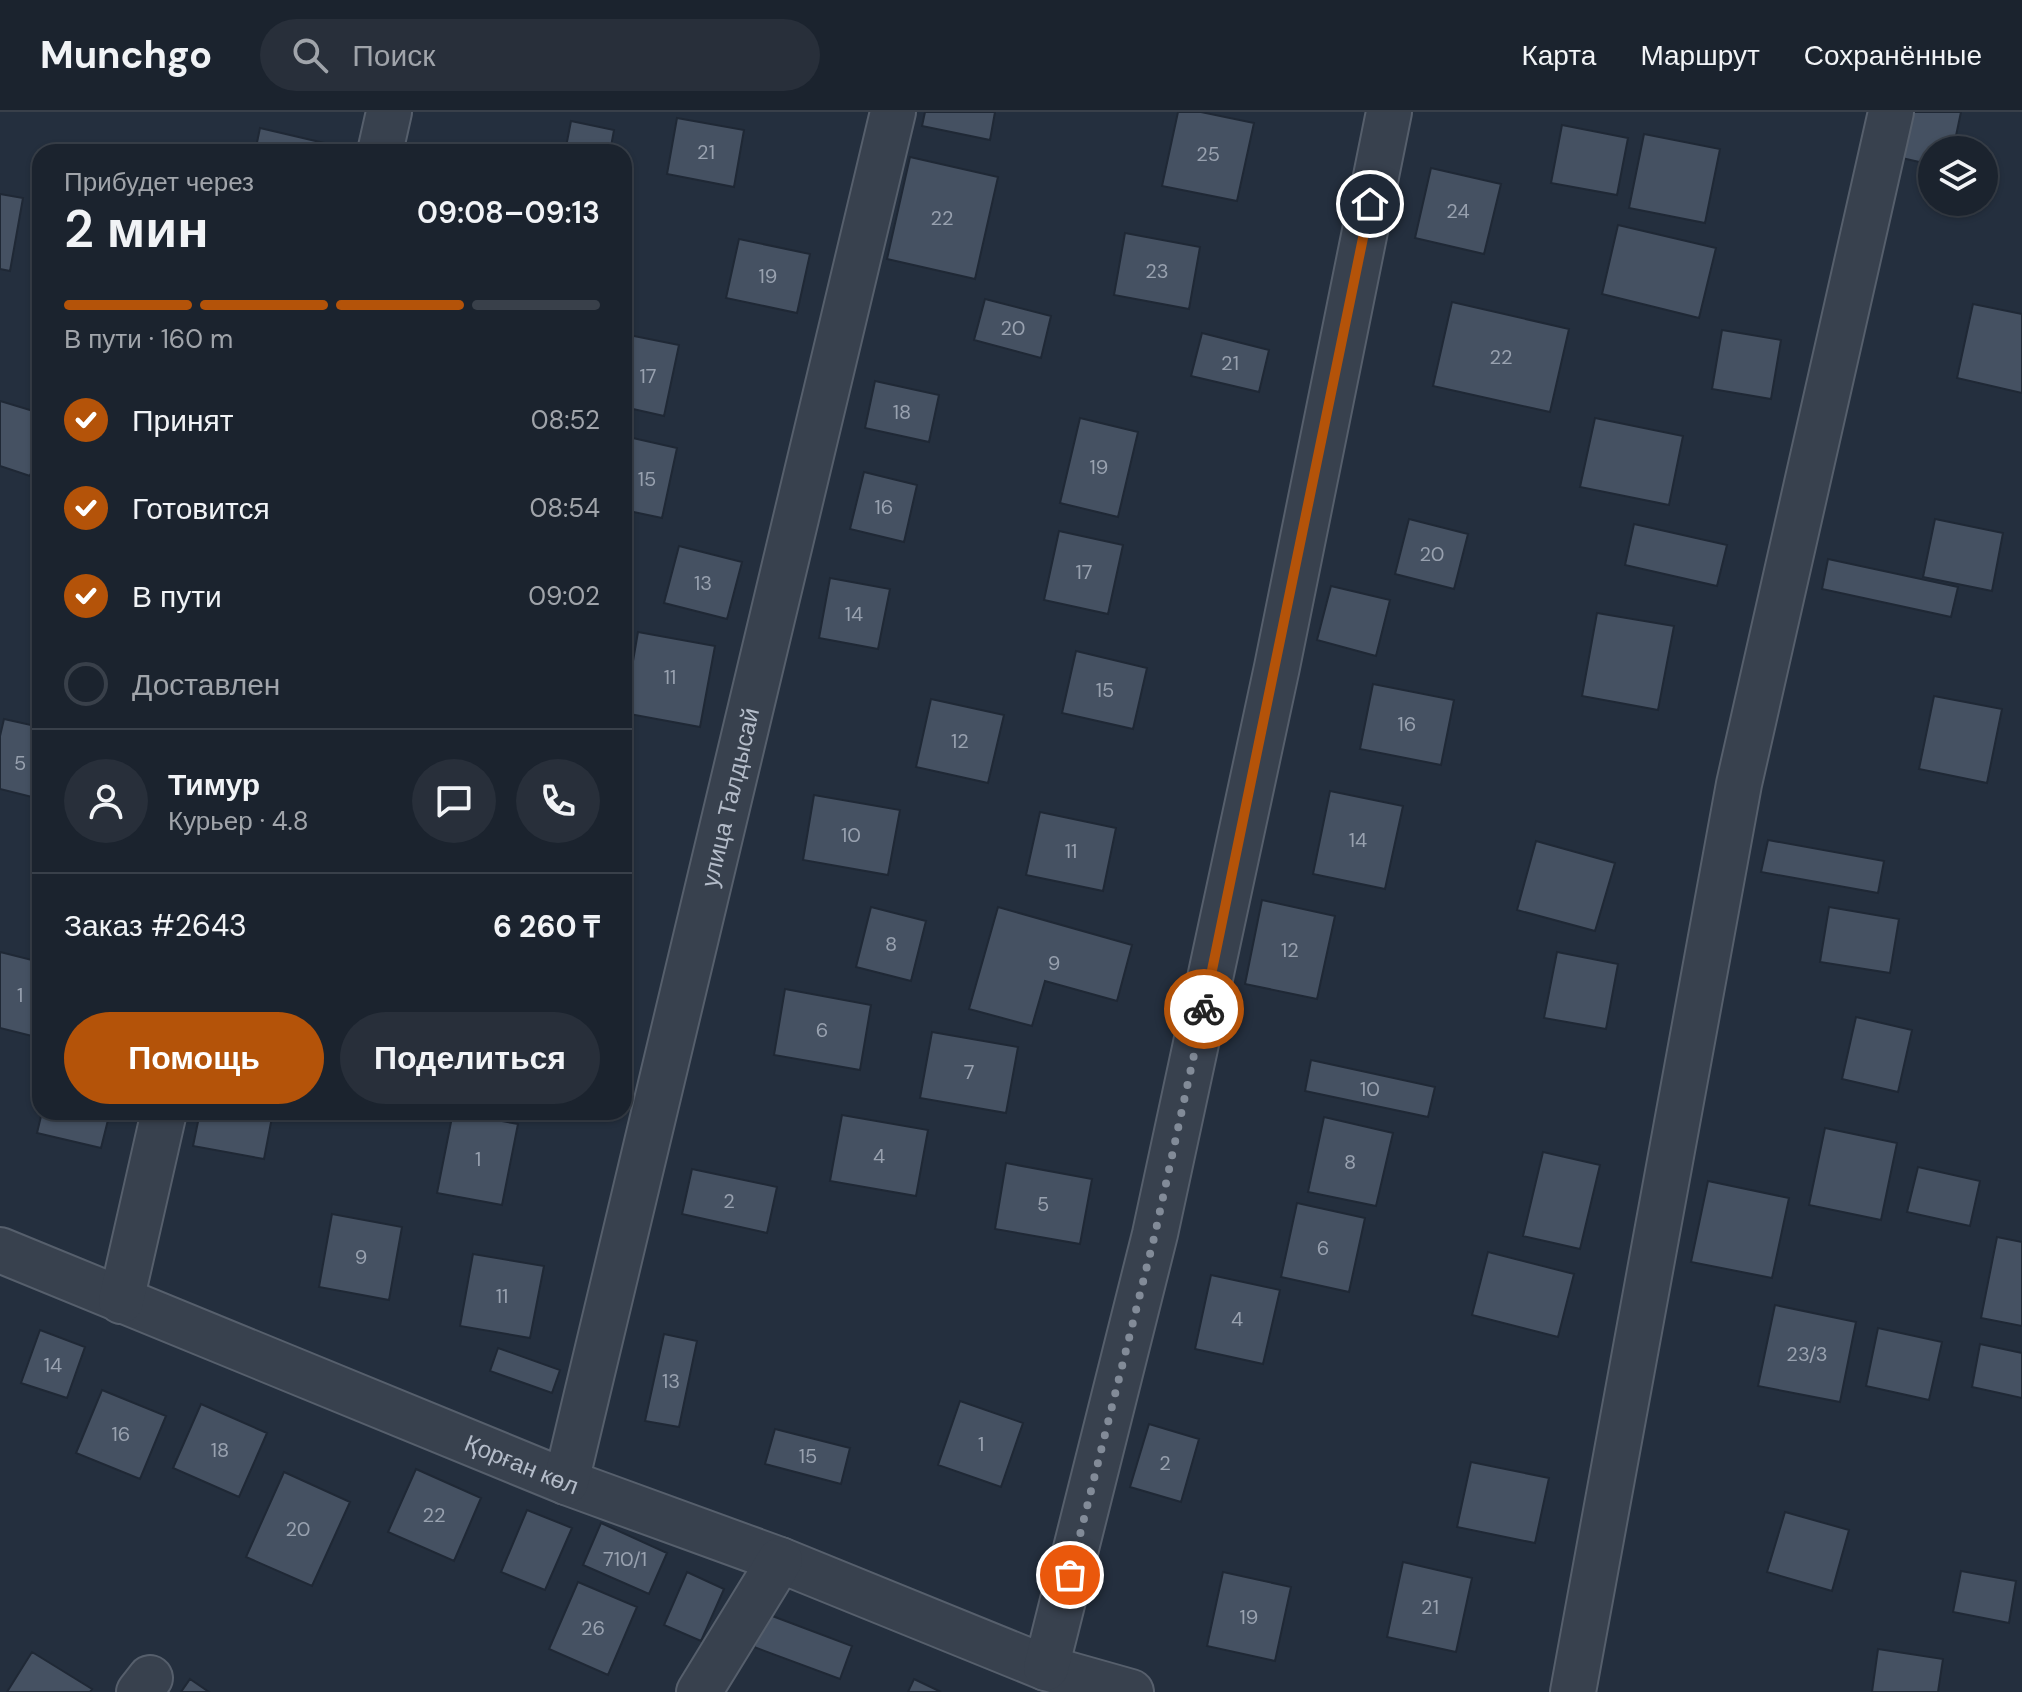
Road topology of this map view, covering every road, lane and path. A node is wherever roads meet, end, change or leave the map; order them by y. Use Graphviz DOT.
graph roads {
  1 [pos="389,112"];
  2 [pos="893,112"];
  3 [pos="1389,112"];
  4 [pos="1891,112"];
  5 [pos="382,144"];
  6 [pos="162,1120"];
  7 [pos="0,1250"];
  8 [pos="121,1301"];
  9 [pos="566,1482"];
  10 [pos="780,1560"];
  11 [pos="1046,1668"];
  12 [pos="699,1692"];
  13 [pos="1131,1692"];
  14 [pos="1573,1692"];
  1 -- 5 [label="street"];
  2 -- 9 [label="street, улица Талдысай"];
  3 -- 11 [label="street"];
  4 -- 14 [label="street"];
  6 -- 8 [label="street"];
  7 -- 8 [label="street, Қорған көл"];
  8 -- 9 [label="street, Қорған көл"];
  9 -- 10 [label="street, Қорған көл"];
  10 -- 11 [label="street, Қорған көл"];
  10 -- 12 [label="street"];
  11 -- 13 [label="street, Қорған көл"];
}
